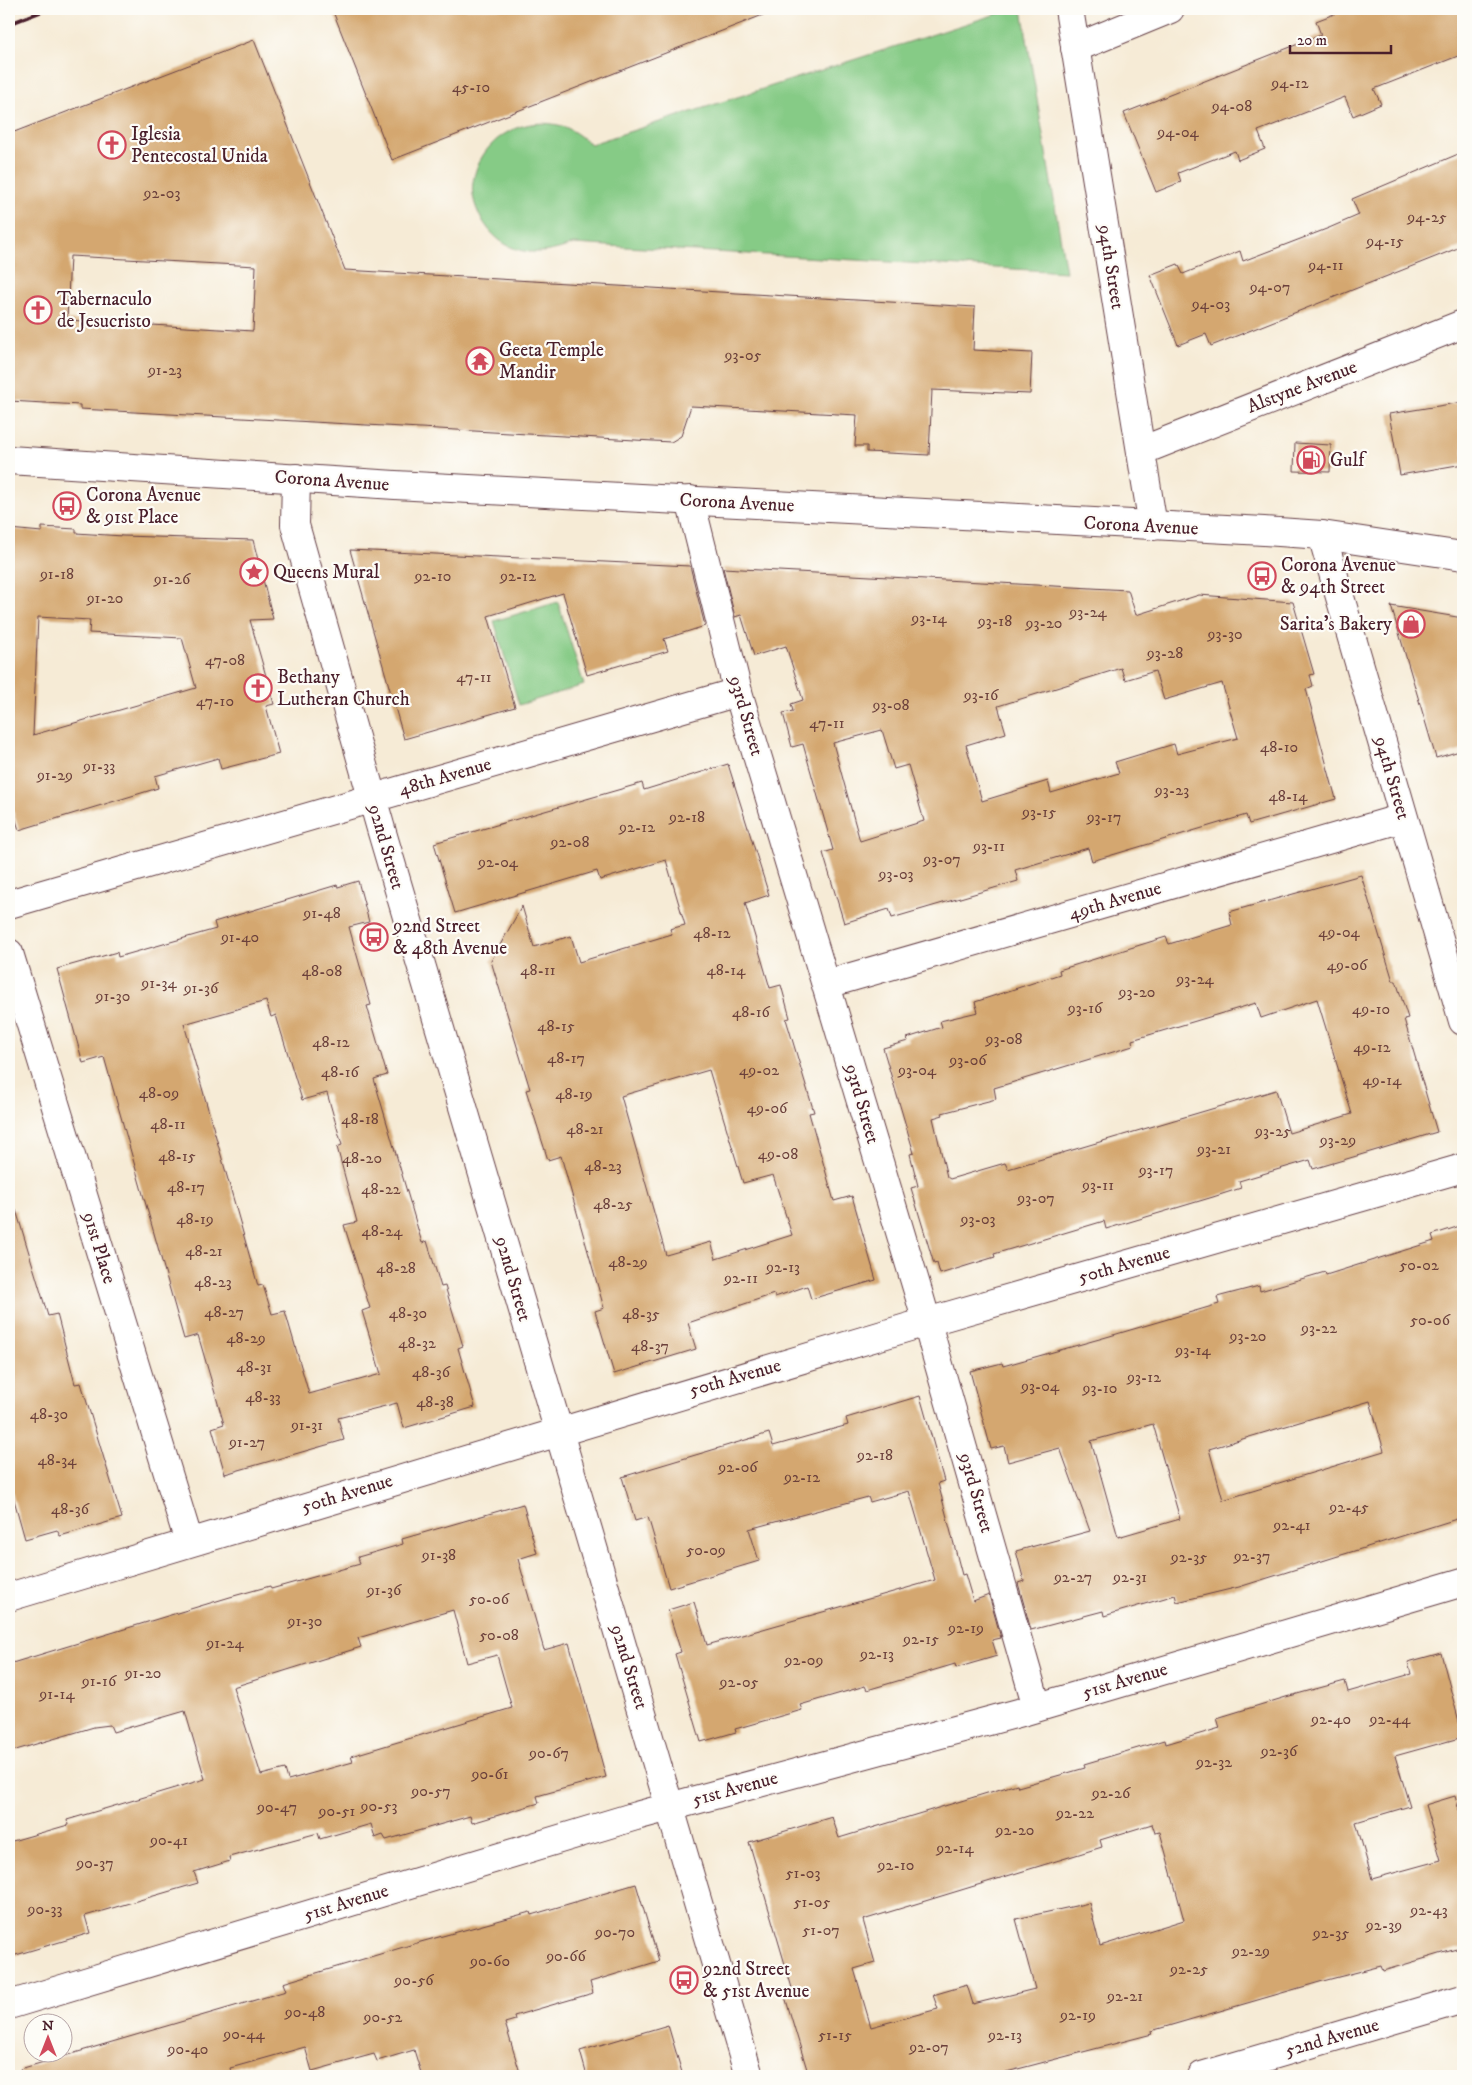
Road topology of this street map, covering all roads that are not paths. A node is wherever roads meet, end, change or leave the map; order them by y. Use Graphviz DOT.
graph roads {
  1 [pos="1069,9"];
  2 [pos="1170,9"];
  3 [pos="1075,48"];
  4 [pos="1463,324"];
  5 [pos="1141,451"];
  6 [pos="9,460"];
  7 [pos="296,478"];
  8 [pos="690,500"];
  9 [pos="1153,526"];
  10 [pos="1322,535"];
  11 [pos="1463,556"];
  12 [pos="738,692"];
  13 [pos="372,799"];
  14 [pos="1403,818"];
  15 [pos="9,904"];
  16 [pos="9,953"];
  17 [pos="827,984"];
  18 [pos="1463,1020"];
  19 [pos="1463,1168"];
  20 [pos="927,1322"];
  21 [pos="557,1431"];
  22 [pos="189,1542"];
  23 [pos="1463,1582"];
  24 [pos="9,1597"];
  25 [pos="1037,1707"];
  26 [pos="671,1806"];
  27 [pos="1463,1999"];
  28 [pos="9,2005"];
  29 [pos="749,2076"];
  30 [pos="1202,2076"];
  1 -- 3 [label="street, 94th Street"];
  2 -- 3 [label="street"];
  3 -- 5 [label="street, 94th Street"];
  4 -- 5 [label="street, Alstyne Avenue"];
  5 -- 9 [label="street, 94th Street"];
  6 -- 7 [label="street, Corona Avenue"];
  7 -- 8 [label="street, Corona Avenue"];
  7 -- 13 [label="street, 92nd Street"];
  8 -- 9 [label="street, Corona Avenue"];
  8 -- 12 [label="street, 93rd Street"];
  9 -- 10 [label="street, Corona Avenue"];
  10 -- 11 [label="street, Corona Avenue"];
  10 -- 14 [label="street, 94th Street"];
  12 -- 13 [label="street, 48th Avenue"];
  12 -- 17 [label="street, 93rd Street"];
  13 -- 15 [label="street, 48th Avenue"];
  13 -- 21 [label="street, 92nd Street"];
  14 -- 17 [label="street, 49th Avenue"];
  14 -- 18 [label="street, 94th Street"];
  16 -- 22 [label="street, 91st Place"];
  17 -- 20 [label="street, 93rd Street"];
  19 -- 20 [label="street, 50th Avenue"];
  20 -- 21 [label="street, 50th Avenue"];
  20 -- 25 [label="street, 93rd Street"];
  21 -- 22 [label="street, 50th Avenue"];
  21 -- 26 [label="street, 92nd Street"];
  22 -- 24 [label="street, 50th Avenue"];
  23 -- 25 [label="street, 51st Avenue"];
  25 -- 26 [label="street, 51st Avenue"];
  26 -- 28 [label="street, 51st Avenue"];
  26 -- 29 [label="street, 92nd Street"];
  27 -- 30 [label="street, 52nd Avenue"];
}
